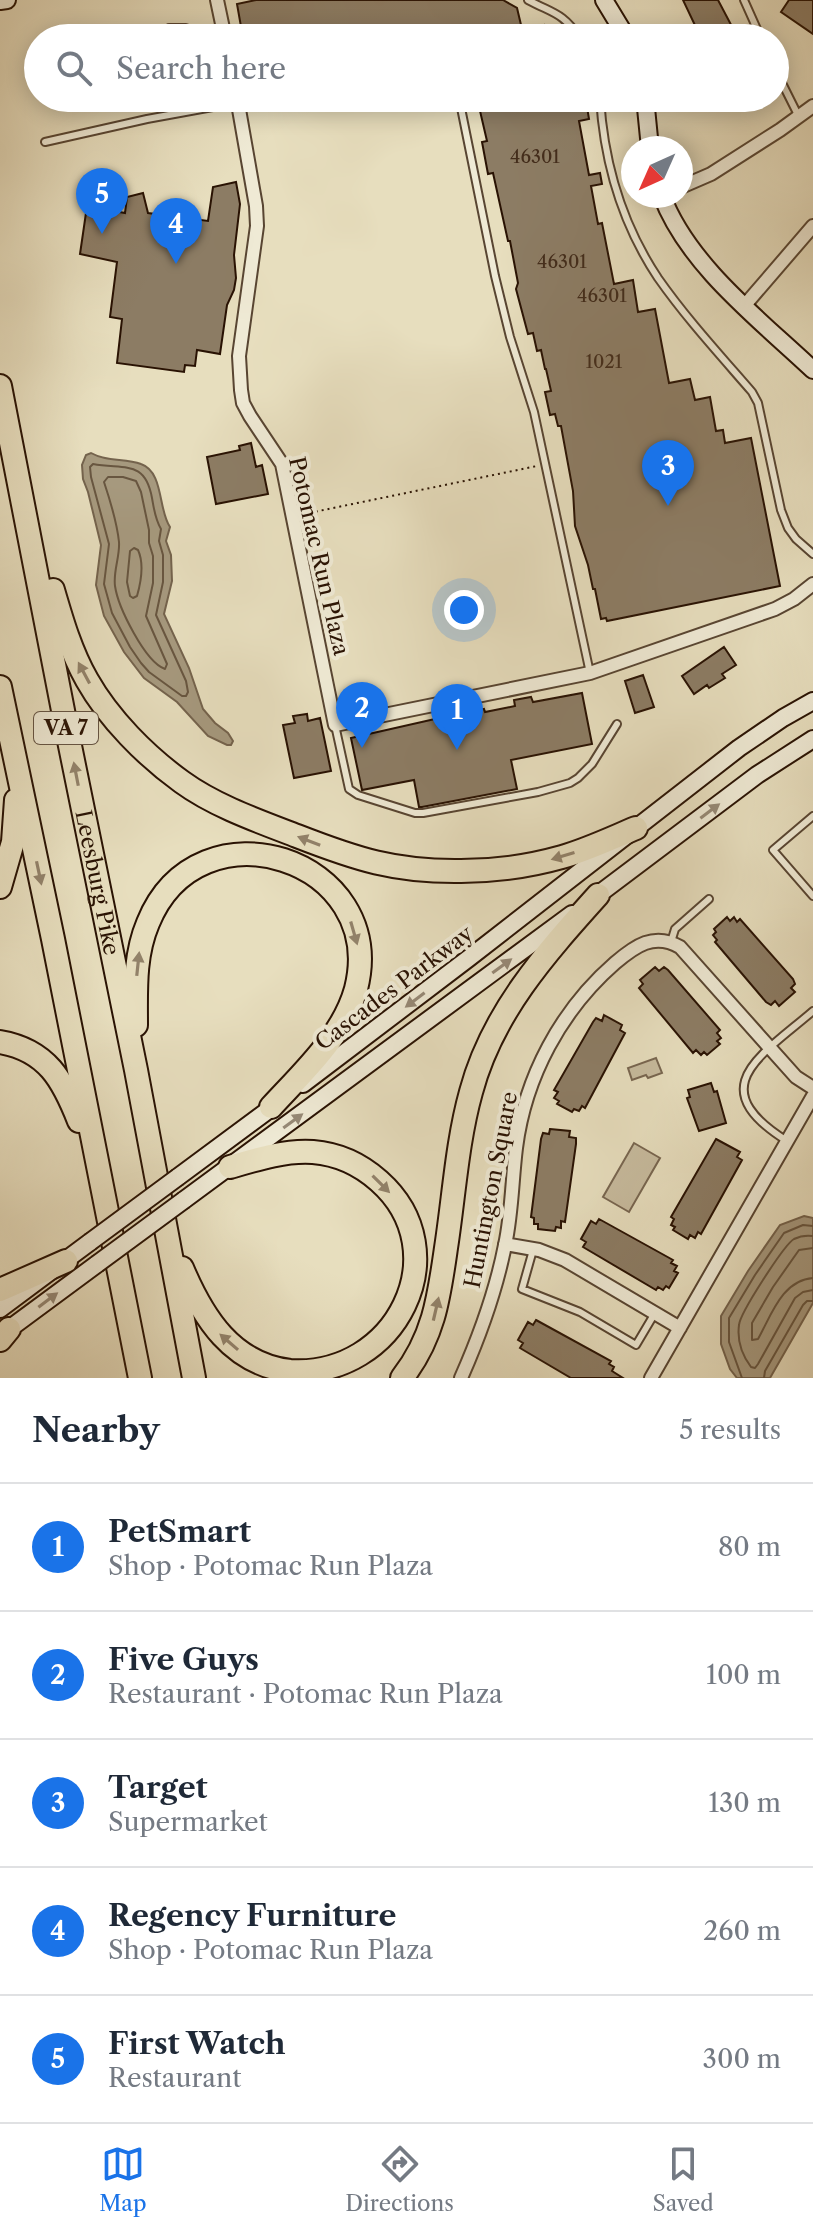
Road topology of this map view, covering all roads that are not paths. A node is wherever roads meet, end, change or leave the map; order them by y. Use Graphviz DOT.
graph roads {
  1 [pos="7,0"];
  2 [pos="217,0"];
  3 [pos="528,0"];
  4 [pos="604,0"];
  5 [pos="744,0"];
  6 [pos="0,1"];
  7 [pos="222,24"];
  8 [pos="569,24"];
  9 [pos="619,24"];
  10 [pos="755,24"];
  11 [pos="789,101"];
  12 [pos="813,106"];
  13 [pos="182,112"];
  14 [pos="239,112"];
  15 [pos="462,112"];
  16 [pos="602,112"];
  17 [pos="646,112"];
  18 [pos="799,117"];
  19 [pos="649,136"];
  20 [pos="45,142"];
  21 [pos="693,182"];
  22 [pos="667,208"];
  23 [pos="813,226"];
  24 [pos="745,305"];
  25 [pos="813,370"];
  26 [pos="0,386"];
  27 [pos="19,479"];
  28 [pos="813,554"];
  29 [pos="813,584"];
  30 [pos="590,673"];
  31 [pos="0,687"];
  32 [pos="813,701"];
  33 [pos="6,716"];
  34 [pos="617,724"];
  35 [pos="335,725"];
  36 [pos="813,739"];
  37 [pos="813,816"];
  38 [pos="636,828"];
  39 [pos="0,887"];
  40 [pos="598,895"];
  41 [pos="813,896"];
  42 [pos="709,899"];
  43 [pos="671,942"];
  44 [pos="813,1011"];
  45 [pos="0,1042"];
  46 [pos="770,1049"];
  47 [pos="136,1070"];
  48 [pos="813,1088"];
  49 [pos="813,1096"];
  50 [pos="271,1107"];
  51 [pos="787,1141"];
  52 [pos="230,1167"];
  53 [pos="101,1179"];
  54 [pos="168,1234"];
  55 [pos="505,1244"];
  56 [pos="533,1249"];
  57 [pos="66,1261"];
  58 [pos="0,1290"];
  59 [pos="655,1313"];
  60 [pos="2,1328"];
  61 [pos="680,1328"];
  62 [pos="139,1375"];
  63 [pos="194,1378"];
  64 [pos="402,1378"];
  65 [pos="461,1378"];
  66 [pos="651,1378"];
  1 -- 6 [label="main road"];
  2 -- 7 [label="street"];
  3 -- 8 [label="lane"];
  4 -- 9 [label="main road"];
  5 -- 10 [label="lane"];
  11 -- 18 [label="lane"];
  12 -- 18 [label="street"];
  13 -- 20 [label="lane"];
  14 -- 35 [label="street, Potomac Run Plaza"];
  15 -- 30 [label="lane"];
  16 -- 28 [label="lane"];
  17 -- 19 [label="main road"];
  18 -- 21 [label="street"];
  22 -- 24 [label="main road"];
  23 -- 24 [label="street"];
  24 -- 25 [label="main road"];
  26 -- 27 [label="highway, Leesburg Pike / VA 7"];
  38 -- 27 [label="highway, one-way"];
  47 -- 27 [label="highway, Leesburg Pike / VA 7, one-way"];
  29 -- 30 [label="street"];
  30 -- 35 [label="street"];
  31 -- 33 [label="highway, VA 7"];
  32 -- 38 [label="main road, Cascades Parkway"];
  33 -- 39 [label="highway"];
  33 -- 53 [label="highway, VA 7, one-way"];
  34 -- 35 [label="lane"];
  40 -- 36 [label="main road, Cascades Parkway, one-way"];
  37 -- 41 [label="lane"];
  38 -- 50 [label="main road, Cascades Parkway, one-way"];
  52 -- 40 [label="main road, Cascades Parkway, one-way"];
  64 -- 40 [label="highway, one-way"];
  42 -- 43 [label="lane"];
  43 -- 46 [label="street"];
  43 -- 55 [label="street, Huntington Square"];
  44 -- 46 [label="lane"];
  45 -- 53 [label="highway"];
  46 -- 48 [label="street"];
  46 -- 51 [label="lane"];
  47 -- 50 [label="highway, one-way"];
  47 -- 54 [label="highway, Leesburg Pike / VA 7"];
  49 -- 51 [label="street"];
  50 -- 57 [label="main road, Cascades Parkway, bridge"];
  51 -- 61 [label="street"];
  52 -- 54 [label="highway, one-way"];
  60 -- 52 [label="main road, Cascades Parkway, one-way, bridge"];
  53 -- 62 [label="highway, VA 7"];
  54 -- 63 [label="highway, Leesburg Pike / VA 7"];
  55 -- 56 [label="street"];
  55 -- 65 [label="street, Huntington Square"];
  56 -- 59 [label="street"];
  56 -- 59 [label="lane"];
  57 -- 58 [label="highway"];
  57 -- 60 [label="main road, Cascades Parkway"];
  59 -- 61 [label="street"];
  61 -- 66 [label="street"];
}
